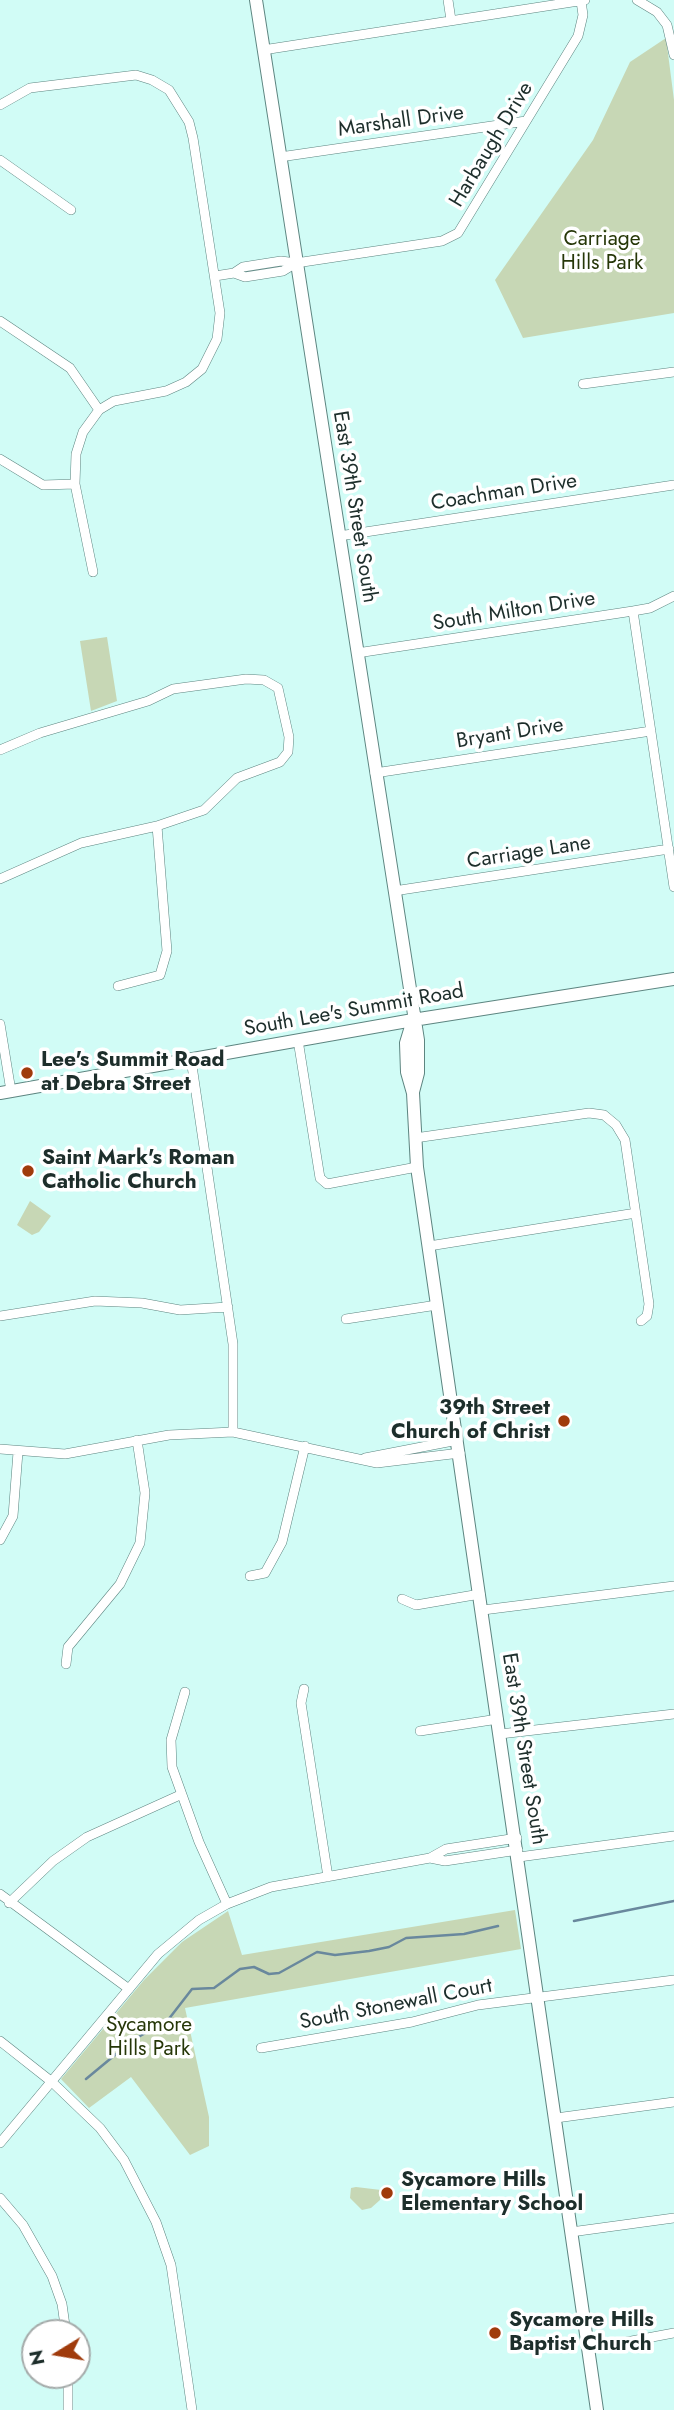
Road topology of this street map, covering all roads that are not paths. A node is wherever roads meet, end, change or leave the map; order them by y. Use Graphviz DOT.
graph roads {
  1 [pos="256,0"];
  2 [pos="448,0"];
  3 [pos="583,0"];
  4 [pos="637,0"];
  5 [pos="451,20"];
  6 [pos="263,50"];
  7 [pos="674,55"];
  8 [pos="0,105"];
  9 [pos="526,121"];
  10 [pos="280,157"];
  11 [pos="0,160"];
  12 [pos="71,210"];
  13 [pos="296,262"];
  14 [pos="215,276"];
  15 [pos="0,321"];
  16 [pos="674,372"];
  17 [pos="583,384"];
  18 [pos="99,410"];
  19 [pos="0,459"];
  20 [pos="75,484"];
  21 [pos="674,485"];
  22 [pos="339,536"];
  23 [pos="93,572"];
  24 [pos="674,596"];
  25 [pos="633,611"];
  26 [pos="357,653"];
  27 [pos="651,731"];
  28 [pos="0,750"];
  29 [pos="376,773"];
  30 [pos="157,826"];
  31 [pos="668,849"];
  32 [pos="0,879"];
  33 [pos="674,887"];
  34 [pos="394,891"];
  35 [pos="674,979"];
  36 [pos="118,986"];
  37 [pos="413,1020"];
  38 [pos="0,1024"];
  39 [pos="298,1040"];
  40 [pos="191,1059"];
  41 [pos="5,1092"];
  42 [pos="415,1138"];
  43 [pos="418,1167"];
  44 [pos="636,1213"];
  45 [pos="429,1246"];
  46 [pos="437,1305"];
  47 [pos="228,1307"];
  48 [pos="0,1316"];
  49 [pos="346,1319"];
  50 [pos="641,1321"];
  51 [pos="233,1432"];
  52 [pos="137,1440"];
  53 [pos="305,1446"];
  54 [pos="459,1447"];
  55 [pos="0,1448"];
  56 [pos="18,1452"];
  57 [pos="0,1540"];
  58 [pos="250,1576"];
  59 [pos="674,1586"];
  60 [pos="480,1594"];
  61 [pos="402,1599"];
  62 [pos="482,1611"];
  63 [pos="66,1664"];
  64 [pos="304,1689"];
  65 [pos="185,1692"];
  66 [pos="674,1714"];
  67 [pos="498,1718"];
  68 [pos="420,1731"];
  69 [pos="500,1734"];
  70 [pos="180,1795"];
  71 [pos="674,1836"];
  72 [pos="518,1848"];
  73 [pos="328,1877"];
  74 [pos="0,1894"];
  75 [pos="9,1903"];
  76 [pos="227,1904"];
  77 [pos="674,1980"];
  78 [pos="129,1989"];
  79 [pos="538,1997"];
  80 [pos="0,2041"];
  81 [pos="261,2048"];
  82 [pos="52,2082"];
  83 [pos="674,2102"];
  84 [pos="556,2118"];
  85 [pos="0,2143"];
  86 [pos="0,2198"];
  87 [pos="674,2218"];
  88 [pos="571,2232"];
  89 [pos="63,2319"];
  90 [pos="674,2333"];
  91 [pos="589,2349"];
  92 [pos="68,2389"];
  93 [pos="68,2410"];
  94 [pos="192,2410"];
  95 [pos="597,2410"];
  1 -- 6 [label="main road, East 39th Street South"];
  2 -- 5 [label="street"];
  3 -- 5 [label="street"];
  3 -- 9 [label="street, Harbaugh Drive"];
  4 -- 7 [label="street"];
  5 -- 6 [label="street"];
  6 -- 10 [label="main road, East 39th Street South"];
  8 -- 14 [label="street"];
  9 -- 10 [label="street, Marshall Drive"];
  9 -- 13 [label="street, Harbaugh Drive"];
  10 -- 13 [label="main road, East 39th Street South"];
  11 -- 12 [label="street"];
  13 -- 14 [label="street, Harbaugh Drive"];
  13 -- 22 [label="main road, East 39th Street South"];
  14 -- 18 [label="street"];
  15 -- 18 [label="street"];
  16 -- 17 [label="street"];
  18 -- 20 [label="street"];
  19 -- 20 [label="street"];
  20 -- 23 [label="street"];
  21 -- 22 [label="street, Coachman Drive"];
  22 -- 26 [label="main road, East 39th Street South"];
  24 -- 25 [label="street, South Milton Drive"];
  25 -- 26 [label="street, South Milton Drive"];
  25 -- 27 [label="street"];
  26 -- 29 [label="main road, East 39th Street South"];
  27 -- 29 [label="street, Bryant Drive"];
  27 -- 31 [label="street"];
  28 -- 30 [label="street"];
  29 -- 34 [label="main road, East 39th Street South"];
  30 -- 32 [label="street"];
  30 -- 36 [label="street"];
  31 -- 33 [label="street"];
  31 -- 34 [label="street, Carriage Lane"];
  34 -- 37 [label="main road, East 39th Street South"];
  35 -- 37 [label="main road, South Lee's Summit Road"];
  37 -- 39 [label="main road, South Lee's Summit Road"];
  37 -- 42 [label="main road, East 39th Street South"];
  38 -- 41 [label="street"];
  39 -- 40 [label="main road, South Lee's Summit Road"];
  39 -- 43 [label="street"];
  40 -- 41 [label="main road, South Lee's Summit Road"];
  40 -- 47 [label="street"];
  42 -- 43 [label="main road, East 39th Street South"];
  42 -- 44 [label="street"];
  43 -- 45 [label="main road, East 39th Street South"];
  44 -- 45 [label="street"];
  44 -- 50 [label="street"];
  45 -- 46 [label="main road, East 39th Street South"];
  46 -- 49 [label="street"];
  46 -- 54 [label="main road, East 39th Street South"];
  47 -- 48 [label="street"];
  47 -- 51 [label="street"];
  51 -- 52 [label="street"];
  51 -- 53 [label="street"];
  52 -- 56 [label="street"];
  52 -- 63 [label="street"];
  53 -- 54 [label="street"];
  53 -- 58 [label="street"];
  54 -- 60 [label="main road, East 39th Street South"];
  55 -- 56 [label="street"];
  56 -- 57 [label="street"];
  59 -- 62 [label="street"];
  60 -- 61 [label="street"];
  60 -- 62 [label="main road, East 39th Street South"];
  62 -- 67 [label="main road, East 39th Street South"];
  64 -- 73 [label="street"];
  65 -- 70 [label="street"];
  66 -- 69 [label="street"];
  67 -- 68 [label="street"];
  67 -- 69 [label="main road, East 39th Street South"];
  69 -- 72 [label="main road, East 39th Street South"];
  70 -- 75 [label="street"];
  70 -- 76 [label="street"];
  71 -- 72 [label="street"];
  72 -- 73 [label="street"];
  72 -- 79 [label="main road, East 39th Street South"];
  73 -- 76 [label="street"];
  74 -- 75 [label="street"];
  75 -- 78 [label="street"];
  76 -- 78 [label="street"];
  77 -- 79 [label="street, South Stonewall Court"];
  78 -- 82 [label="street"];
  79 -- 81 [label="street, South Stonewall Court"];
  79 -- 84 [label="main road, East 39th Street South"];
  80 -- 82 [label="street"];
  82 -- 85 [label="street"];
  82 -- 94 [label="street"];
  83 -- 84 [label="street"];
  84 -- 88 [label="main road, East 39th Street South"];
  86 -- 89 [label="street"];
  87 -- 88 [label="street"];
  88 -- 91 [label="main road, East 39th Street South"];
  90 -- 91 [label="street"];
  91 -- 95 [label="main road, East 39th Street South"];
  92 -- 93 [label="street"];
}
